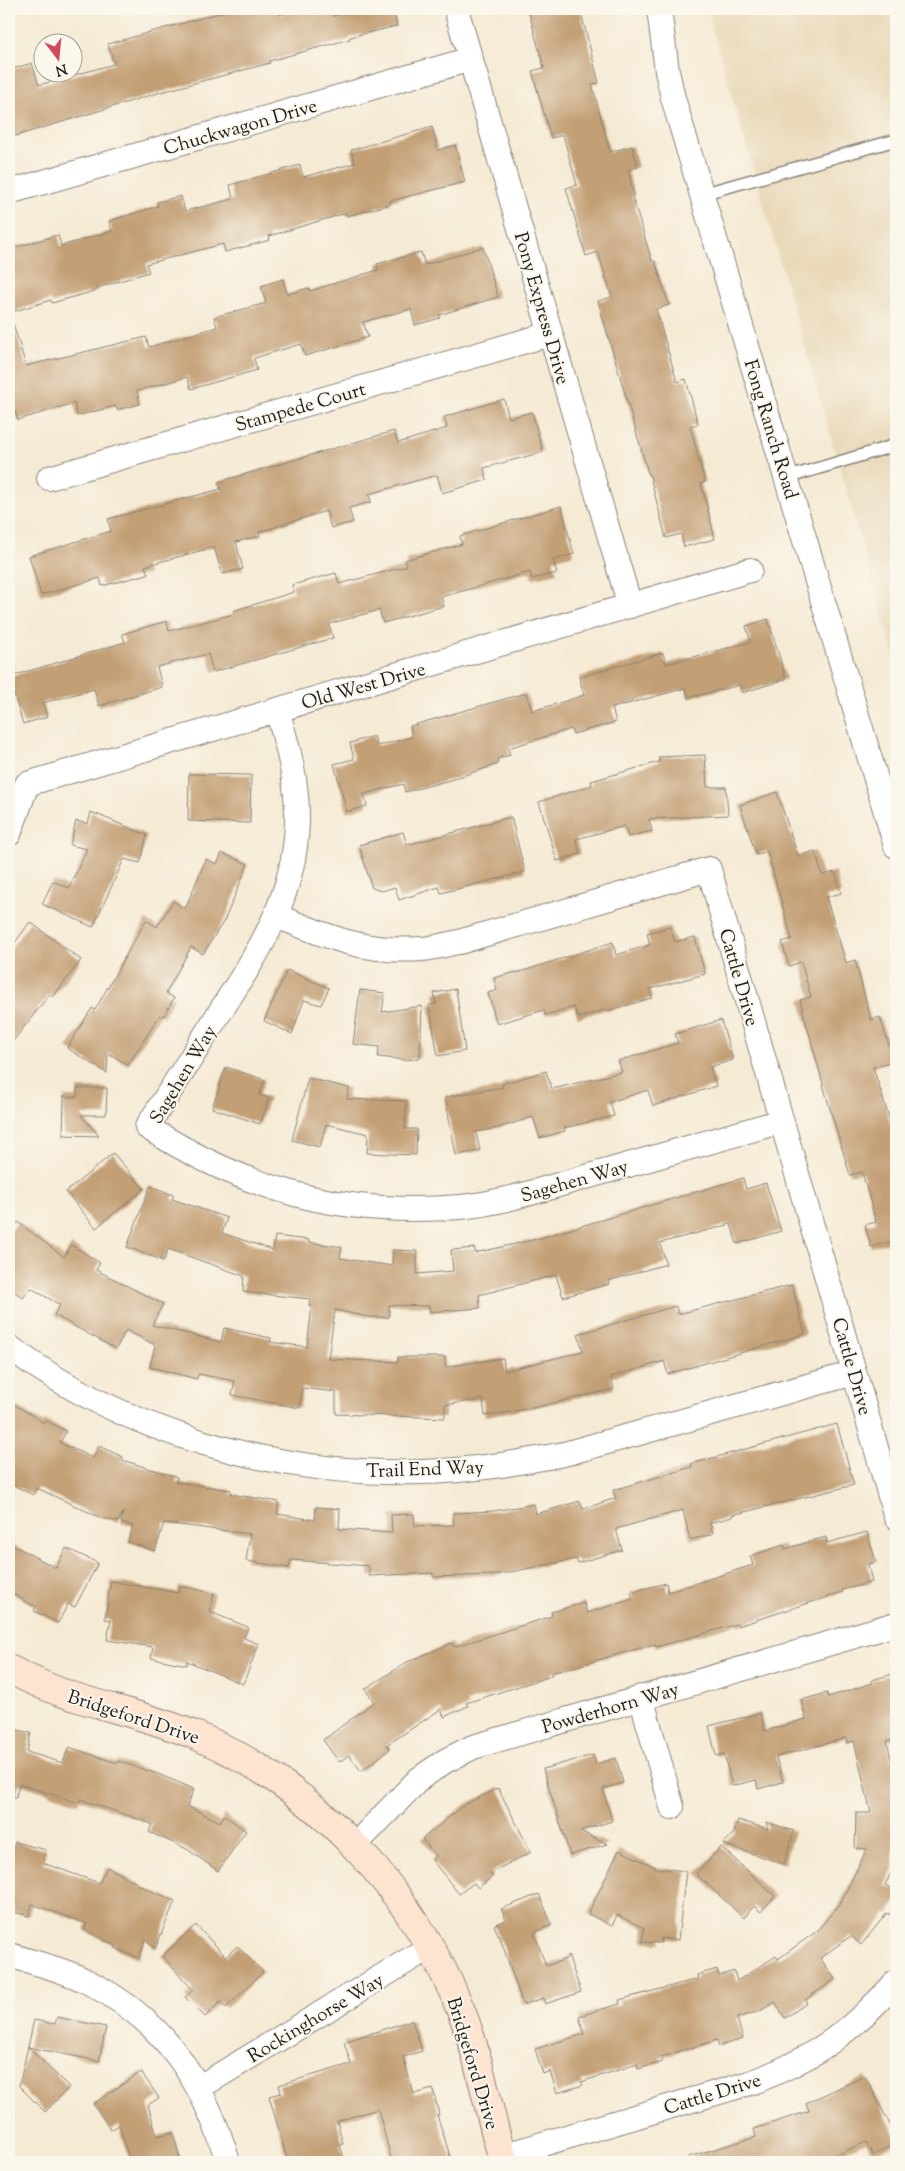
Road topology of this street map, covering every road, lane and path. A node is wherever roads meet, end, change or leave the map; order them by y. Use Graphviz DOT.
graph roads {
  1 [pos="456,9"];
  2 [pos="659,9"];
  3 [pos="470,59"];
  4 [pos="896,140"];
  5 [pos="9,192"];
  6 [pos="702,194"];
  7 [pos="550,334"];
  8 [pos="896,445"];
  9 [pos="49,478"];
  10 [pos="786,478"];
  11 [pos="750,570"];
  12 [pos="630,606"];
  13 [pos="277,710"];
  14 [pos="9,834"];
  15 [pos="896,846"];
  16 [pos="277,916"];
  17 [pos="782,1121"];
  18 [pos="9,1347"];
  19 [pos="854,1373"];
  20 [pos="896,1517"];
  21 [pos="896,1624"];
  22 [pos="9,1669"];
  23 [pos="641,1698"];
  24 [pos="672,1807"];
  25 [pos="354,1846"];
  26 [pos="430,1947"];
  27 [pos="9,1955"];
  28 [pos="896,1982"];
  29 [pos="200,2087"];
  30 [pos="503,2159"];
  31 [pos="228,2162"];
  1 -- 3 [label="street, Pony Express Drive"];
  2 -- 6 [label="street, Fong Ranch Road"];
  3 -- 5 [label="street, Chuckwagon Drive"];
  3 -- 7 [label="street, Pony Express Drive"];
  4 -- 6 [label="lane"];
  6 -- 10 [label="street, Fong Ranch Road"];
  7 -- 9 [label="street, Stampede Court"];
  7 -- 12 [label="street, Pony Express Drive"];
  8 -- 10 [label="lane"];
  10 -- 15 [label="street, Fong Ranch Road"];
  11 -- 12 [label="street, Old West Drive"];
  12 -- 13 [label="street, Old West Drive"];
  13 -- 14 [label="street, Old West Drive"];
  13 -- 16 [label="street, Sagehen Way"];
  16 -- 17 [label="street, Cattle Drive"];
  16 -- 17 [label="street, Sagehen Way"];
  17 -- 19 [label="street, Cattle Drive"];
  18 -- 19 [label="street, Trail End Way"];
  19 -- 20 [label="street, Cattle Drive"];
  21 -- 23 [label="street, Powderhorn Way"];
  22 -- 25 [label="street, Bridgeford Drive"];
  23 -- 24 [label="street"];
  23 -- 25 [label="street, Powderhorn Way"];
  25 -- 26 [label="street, Bridgeford Drive"];
  26 -- 29 [label="street, Rockinghorse Way"];
  26 -- 30 [label="street, Bridgeford Drive"];
  27 -- 29 [label="street"];
  28 -- 30 [label="street, Cattle Drive"];
  29 -- 31 [label="street"];
}
